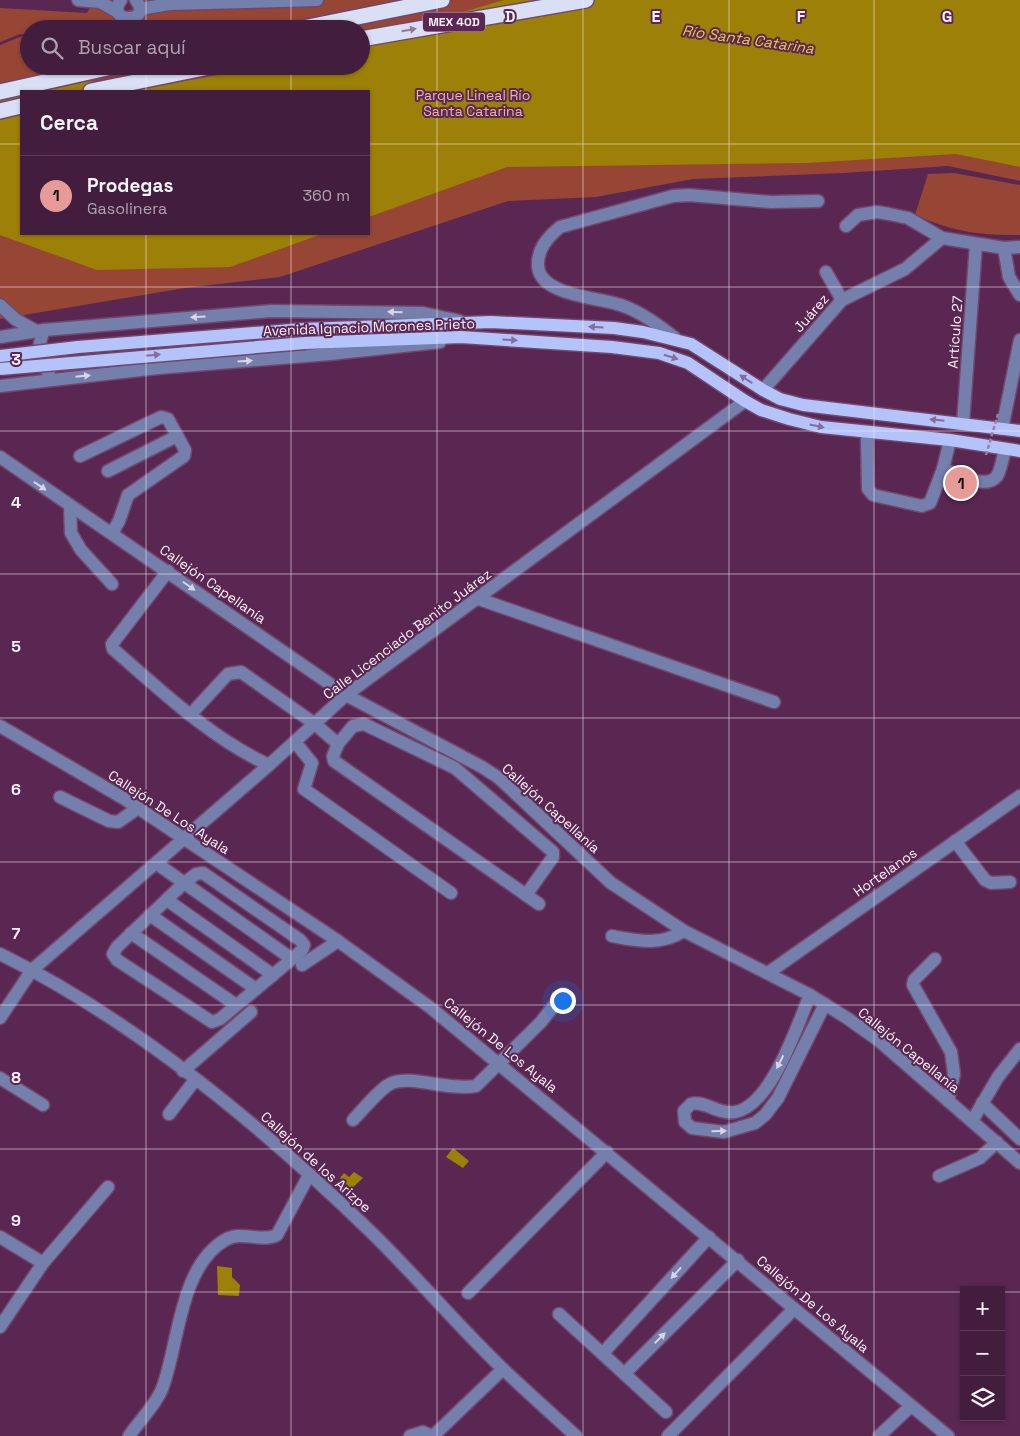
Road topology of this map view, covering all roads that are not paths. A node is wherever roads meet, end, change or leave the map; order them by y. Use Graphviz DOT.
graph roads {
  1 [pos="78,0"];
  2 [pos="317,0"];
  3 [pos="442,0"];
  4 [pos="586,0"];
  5 [pos="598,0"];
  6 [pos="138,4"];
  7 [pos="120,6"];
  8 [pos="548,6"];
  9 [pos="343,20"];
  10 [pos="370,37"];
  11 [pos="76,75"];
  12 [pos="170,75"];
  13 [pos="96,90"];
  14 [pos="0,92"];
  15 [pos="20,106"];
  16 [pos="0,111"];
  17 [pos="818,201"];
  18 [pos="846,226"];
  19 [pos="942,238"];
  20 [pos="976,244"];
  21 [pos="1020,247"];
  22 [pos="1004,248"];
  23 [pos="826,272"];
  24 [pos="1020,295"];
  25 [pos="842,300"];
  26 [pos="0,305"];
  27 [pos="460,321"];
  28 [pos="40,331"];
  29 [pos="0,337"];
  30 [pos="462,337"];
  31 [pos="675,338"];
  32 [pos="1020,340"];
  33 [pos="0,356"];
  34 [pos="0,369"];
  35 [pos="63,379"];
  36 [pos="0,386"];
  37 [pos="763,390"];
  38 [pos="745,401"];
  39 [pos="963,423"];
  40 [pos="1002,428"];
  41 [pos="1020,431"];
  42 [pos="177,436"];
  43 [pos="867,439"];
  44 [pos="950,440"];
  45 [pos="1005,449"];
  46 [pos="1020,452"];
  47 [pos="80,456"];
  48 [pos="0,457"];
  49 [pos="943,469"];
  50 [pos="108,471"];
  51 [pos="70,506"];
  52 [pos="112,533"];
  53 [pos="168,571"];
  54 [pos="112,584"];
  55 [pos="479,598"];
  56 [pos="346,695"];
  57 [pos="774,702"];
  58 [pos="190,715"];
  59 [pos="315,724"];
  60 [pos="0,726"];
  61 [pos="295,742"];
  62 [pos="338,744"];
  63 [pos="269,766"];
  64 [pos="1020,796"];
  65 [pos="60,797"];
  66 [pos="138,808"];
  67 [pos="184,839"];
  68 [pos="955,841"];
  69 [pos="156,863"];
  70 [pos="1010,882"];
  71 [pos="184,883"];
  72 [pos="451,893"];
  73 [pos="526,895"];
  74 [pos="167,900"];
  75 [pos="539,904"];
  76 [pos="150,915"];
  77 [pos="684,931"];
  78 [pos="131,933"];
  79 [pos="612,936"];
  80 [pos="338,941"];
  81 [pos="0,954"];
  82 [pos="935,959"];
  83 [pos="297,962"];
  84 [pos="32,970"];
  85 [pos="768,973"];
  86 [pos="273,975"];
  87 [pos="256,989"];
  88 [pos="563,994"];
  89 [pos="810,995"];
  90 [pos="825,1004"];
  91 [pos="236,1005"];
  92 [pos="251,1012"];
  93 [pos="0,1018"];
  94 [pos="792,1038"];
  95 [pos="804,1045"];
  96 [pos="1020,1049"];
  97 [pos="500,1063"];
  98 [pos="183,1071"];
  99 [pos="0,1078"];
  100 [pos="195,1080"];
  101 [pos="948,1101"];
  102 [pos="982,1104"];
  103 [pos="43,1106"];
  104 [pos="169,1114"];
  105 [pos="353,1120"];
  106 [pos="972,1121"];
  107 [pos="1020,1139"];
  108 [pos="997,1142"];
  109 [pos="607,1152"];
  110 [pos="1020,1162"];
  111 [pos="309,1175"];
  112 [pos="939,1176"];
  113 [pos="108,1187"];
  114 [pos="0,1237"];
  115 [pos="709,1237"];
  116 [pos="738,1260"];
  117 [pos="43,1263"];
  118 [pos="468,1293"];
  119 [pos="794,1309"];
  120 [pos="559,1314"];
  121 [pos="0,1327"];
  122 [pos="603,1353"];
  123 [pos="503,1369"];
  124 [pos="625,1373"];
  125 [pos="911,1406"];
  126 [pos="666,1412"];
  127 [pos="129,1436"];
  128 [pos="410,1436"];
  129 [pos="433,1436"];
  130 [pos="576,1436"];
  131 [pos="668,1436"];
  132 [pos="879,1436"];
  133 [pos="948,1436"];
  1 -- 7 [label="street"];
  2 -- 6 [label="street"];
  3 -- 9 [label="highway, MEX 40D"];
  4 -- 8 [label="highway"];
  5 -- 8 [label="highway"];
  6 -- 7 [label="street"];
  10 -- 8 [label="highway, MEX 40D, one-way"];
  11 -- 14 [label="highway"];
  12 -- 13 [label="highway"];
  15 -- 16 [label="highway"];
  17 -- 31 [label="street"];
  18 -- 19 [label="street"];
  19 -- 20 [label="street"];
  19 -- 25 [label="street, Juárez"];
  20 -- 22 [label="street"];
  20 -- 39 [label="street, Artículo 27"];
  21 -- 22 [label="street"];
  22 -- 24 [label="street"];
  23 -- 25 [label="street"];
  25 -- 37 [label="street, Juárez"];
  26 -- 28 [label="street"];
  27 -- 28 [label="street, Avenida Ignacio Morones Prieto, one-way"];
  31 -- 27 [label="main road, Avenida Ignacio Morones Prieto, one-way"];
  27 -- 33 [label="main road, Avenida Ignacio Morones Prieto, bridge"];
  28 -- 29 [label="street, Avenida Ignacio Morones Prieto"];
  28 -- 35 [label="street"];
  34 -- 30 [label="main road, Avenida Ignacio Morones Prieto, one-way, bridge"];
  35 -- 30 [label="street, one-way"];
  30 -- 38 [label="main road, Avenida Ignacio Morones Prieto, one-way"];
  37 -- 31 [label="main road, Avenida Ignacio Morones Prieto, one-way"];
  32 -- 40 [label="street"];
  35 -- 36 [label="street"];
  39 -- 37 [label="main road, Avenida Ignacio Morones Prieto, one-way"];
  38 -- 44 [label="main road, Avenida Ignacio Morones Prieto, one-way"];
  38 -- 55 [label="street, Calle Licenciado Benito Juárez"];
  39 -- 40 [label="main road, Avenida Ignacio Morones Prieto"];
  40 -- 41 [label="main road, Avenida Ignacio Morones Prieto"];
  42 -- 47 [label="street"];
  42 -- 50 [label="street"];
  42 -- 52 [label="street"];
  43 -- 49 [label="street"];
  44 -- 45 [label="main road, Avenida Ignacio Morones Prieto"];
  44 -- 49 [label="street"];
  45 -- 46 [label="main road, Avenida Ignacio Morones Prieto"];
  45 -- 49 [label="street"];
  48 -- 51 [label="street, Callejón Capellanía, one-way"];
  51 -- 52 [label="street, Callejón Capellanía"];
  51 -- 54 [label="street"];
  52 -- 53 [label="street, Callejón Capellanía"];
  53 -- 56 [label="street, Callejón Capellanía, one-way"];
  53 -- 58 [label="street"];
  55 -- 56 [label="street, Calle Licenciado Benito Juárez"];
  55 -- 57 [label="street"];
  56 -- 59 [label="street, Calle Licenciado Benito Juárez"];
  56 -- 77 [label="street, Callejón Capellanía"];
  58 -- 59 [label="street"];
  58 -- 63 [label="street"];
  59 -- 61 [label="street, Calle Licenciado Benito Juárez"];
  59 -- 62 [label="street"];
  60 -- 66 [label="street, Callejón De Los Ayala"];
  61 -- 63 [label="street, Calle Licenciado Benito Juárez"];
  61 -- 72 [label="street"];
  62 -- 73 [label="street"];
  62 -- 73 [label="street"];
  63 -- 67 [label="street, Calle Licenciado Benito Juárez"];
  64 -- 68 [label="street, Hortelanos"];
  65 -- 66 [label="street"];
  66 -- 67 [label="street, Callejón De Los Ayala"];
  67 -- 69 [label="street, Calle Licenciado Benito Juárez"];
  67 -- 80 [label="street, Callejón De Los Ayala"];
  68 -- 70 [label="street"];
  68 -- 85 [label="street, Hortelanos"];
  69 -- 71 [label="street"];
  69 -- 84 [label="street, Calle Licenciado Benito Juárez"];
  71 -- 74 [label="street"];
  71 -- 83 [label="street"];
  71 -- 83 [label="street"];
  73 -- 75 [label="street"];
  74 -- 76 [label="street"];
  74 -- 86 [label="street"];
  76 -- 78 [label="street"];
  76 -- 87 [label="street"];
  77 -- 79 [label="street"];
  77 -- 85 [label="street, Callejón Capellanía"];
  78 -- 91 [label="street"];
  78 -- 91 [label="street"];
  80 -- 83 [label="street"];
  80 -- 97 [label="street, Callejón De Los Ayala"];
  81 -- 84 [label="street, Callejón de los Arizpe"];
  82 -- 101 [label="street"];
  83 -- 86 [label="street"];
  84 -- 93 [label="street, Calle Licenciado Benito Juárez"];
  84 -- 98 [label="street, Callejón de los Arizpe"];
  85 -- 89 [label="street, Callejón Capellanía"];
  86 -- 87 [label="street"];
  87 -- 91 [label="street"];
  88 -- 97 [label="street"];
  89 -- 90 [label="street, Callejón Capellanía"];
  89 -- 94 [label="street"];
  90 -- 95 [label="street"];
  90 -- 101 [label="street, Callejón Capellanía"];
  92 -- 98 [label="street"];
  94 -- 95 [label="street"];
  94 -- 95 [label="street, one-way"];
  96 -- 102 [label="street"];
  97 -- 105 [label="street"];
  97 -- 109 [label="street, Callejón De Los Ayala"];
  98 -- 100 [label="street, Callejón de los Arizpe"];
  99 -- 103 [label="street"];
  100 -- 104 [label="street"];
  100 -- 111 [label="street, Callejón de los Arizpe"];
  101 -- 106 [label="street, Callejón Capellanía"];
  102 -- 106 [label="street"];
  102 -- 107 [label="street"];
  106 -- 108 [label="street, Callejón Capellanía"];
  108 -- 110 [label="street, Callejón Capellanía"];
  108 -- 112 [label="street"];
  109 -- 115 [label="street, Callejón De Los Ayala"];
  109 -- 118 [label="street"];
  111 -- 123 [label="street, Callejón de los Arizpe"];
  111 -- 127 [label="street"];
  113 -- 117 [label="street"];
  114 -- 117 [label="street"];
  115 -- 116 [label="street, Callejón De Los Ayala"];
  115 -- 122 [label="street, one-way"];
  116 -- 119 [label="street, Callejón De Los Ayala"];
  124 -- 116 [label="street, one-way"];
  117 -- 121 [label="street"];
  119 -- 125 [label="street, Callejón De Los Ayala"];
  119 -- 131 [label="street"];
  120 -- 122 [label="street"];
  122 -- 124 [label="street"];
  123 -- 129 [label="street"];
  123 -- 130 [label="street, Callejón de los Arizpe"];
  124 -- 126 [label="street"];
  125 -- 132 [label="street"];
  125 -- 133 [label="street, Callejón De Los Ayala"];
  128 -- 129 [label="street"];
}
